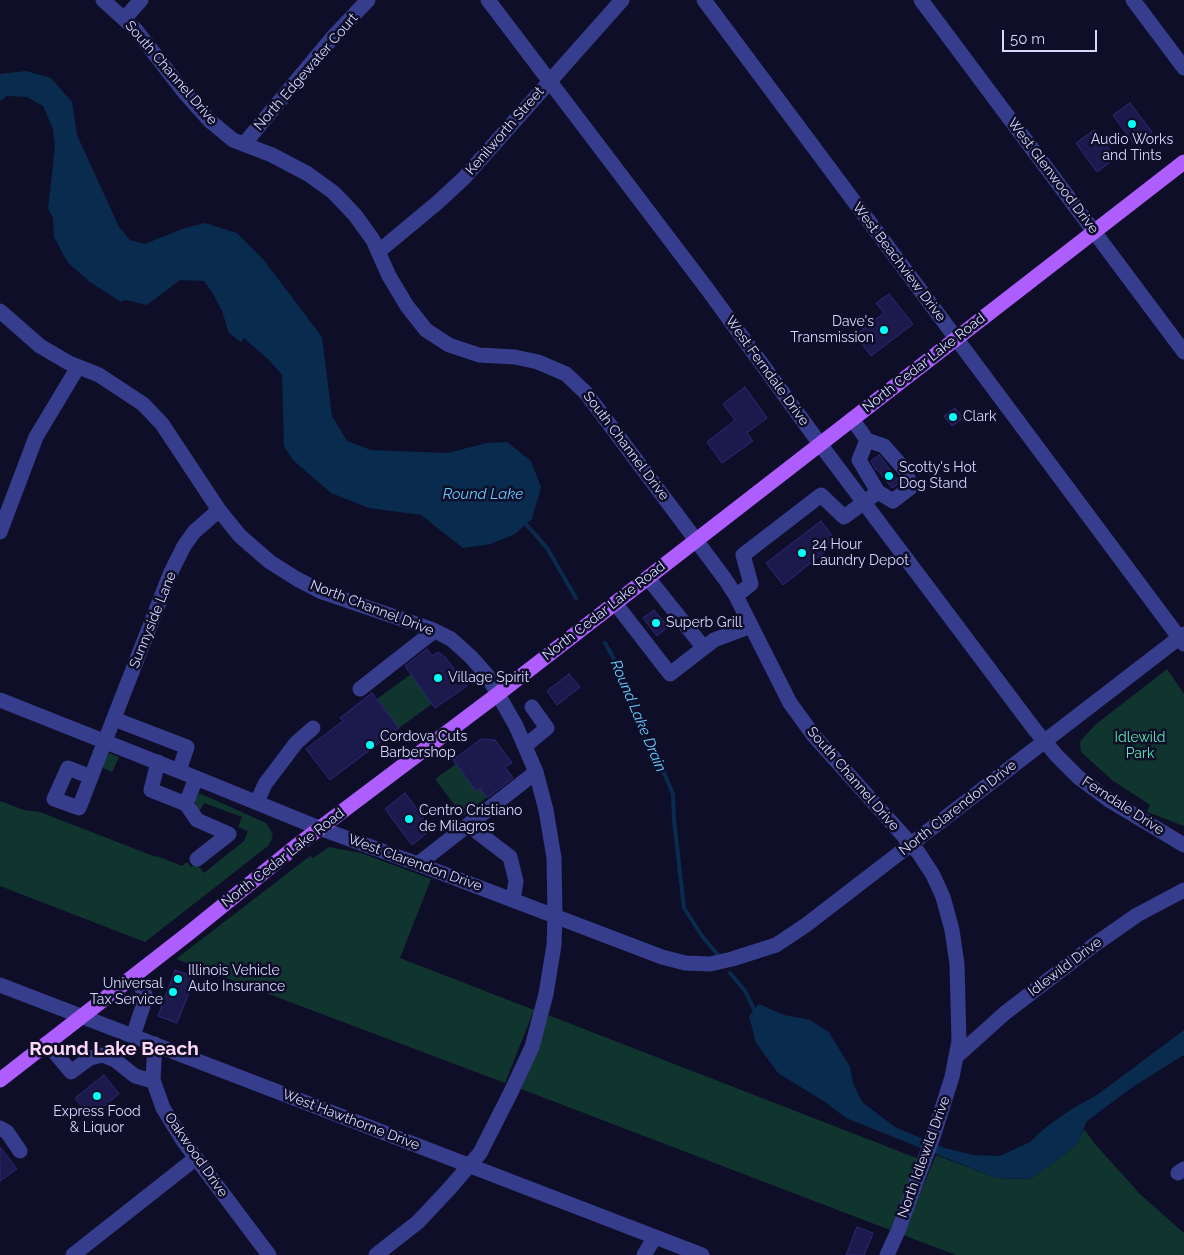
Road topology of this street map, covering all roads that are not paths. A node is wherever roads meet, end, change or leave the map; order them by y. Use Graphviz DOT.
graph roads {
  1 [pos="103,0"];
  2 [pos="141,0"];
  3 [pos="368,0"];
  4 [pos="488,0"];
  5 [pos="622,0"];
  6 [pos="704,0"];
  7 [pos="921,0"];
  8 [pos="1133,0"];
  9 [pos="124,19"];
  10 [pos="1184,68"];
  11 [pos="549,80"];
  12 [pos="244,144"];
  13 [pos="1184,162"];
  14 [pos="1094,231"];
  15 [pos="378,252"];
  16 [pos="0,311"];
  17 [pos="956,338"];
  18 [pos="1184,352"];
  19 [pos="78,366"];
  20 [pos="852,419"];
  21 [pos="867,440"];
  22 [pos="820,444"];
  23 [pos="878,492"];
  24 [pos="864,502"];
  25 [pos="219,510"];
  26 [pos="0,532"];
  27 [pos="697,540"];
  28 [pos="648,578"];
  29 [pos="736,596"];
  30 [pos="615,603"];
  31 [pos="751,626"];
  32 [pos="434,631"];
  33 [pos="1182,638"];
  34 [pos="704,648"];
  35 [pos="360,689"];
  36 [pos="498,694"];
  37 [pos="0,700"];
  38 [pos="532,707"];
  39 [pos="114,719"];
  40 [pos="314,728"];
  41 [pos="105,741"];
  42 [pos="1045,741"];
  43 [pos="525,746"];
  44 [pos="158,762"];
  45 [pos="179,771"];
  46 [pos="536,772"];
  47 [pos="91,777"];
  48 [pos="196,778"];
  49 [pos="257,802"];
  50 [pos="186,804"];
  51 [pos="468,825"];
  52 [pos="319,828"];
  53 [pos="911,844"];
  54 [pos="1184,845"];
  55 [pos="197,860"];
  56 [pos="418,864"];
  57 [pos="1184,890"];
  58 [pos="513,900"];
  59 [pos="555,916"];
  60 [pos="722,961"];
  61 [pos="135,974"];
  62 [pos="0,985"];
  63 [pos="80,1017"];
  64 [pos="133,1036"];
  65 [pos="47,1043"];
  66 [pos="155,1044"];
  67 [pos="956,1057"];
  68 [pos="0,1080"];
  69 [pos="153,1081"];
  70 [pos="0,1128"];
  71 [pos="20,1151"];
  72 [pos="196,1158"];
  73 [pos="469,1165"];
  74 [pos="655,1237"];
  75 [pos="73,1255"];
  76 [pos="269,1255"];
  77 [pos="376,1255"];
  78 [pos="644,1255"];
  79 [pos="702,1255"];
  80 [pos="887,1255"];
  1 -- 9 [label="street, South Channel Drive"];
  2 -- 9 [label="street"];
  3 -- 12 [label="street, North Edgewater Court"];
  4 -- 11 [label="street, West Ferndale Drive"];
  5 -- 11 [label="street, Kenilworth Street"];
  6 -- 17 [label="street, West Beachview Drive"];
  7 -- 14 [label="street, West Glenwood Drive"];
  8 -- 10 [label="street"];
  9 -- 12 [label="street, South Channel Drive"];
  11 -- 15 [label="street, Kenilworth Street"];
  11 -- 22 [label="street, West Ferndale Drive"];
  12 -- 15 [label="street, South Channel Drive"];
  13 -- 14 [label="main road, North Cedar Lake Road"];
  14 -- 17 [label="main road, North Cedar Lake Road"];
  14 -- 18 [label="street, West Glenwood Drive"];
  15 -- 27 [label="street, South Channel Drive"];
  16 -- 19 [label="street, North Channel Drive"];
  17 -- 20 [label="main road, North Cedar Lake Road"];
  17 -- 33 [label="street, West Beachview Drive"];
  19 -- 25 [label="street, North Channel Drive"];
  19 -- 26 [label="street"];
  20 -- 21 [label="street"];
  20 -- 22 [label="main road, North Cedar Lake Road"];
  21 -- 23 [label="street"];
  21 -- 23 [label="street"];
  22 -- 24 [label="street, West Ferndale Drive"];
  22 -- 27 [label="main road, North Cedar Lake Road"];
  23 -- 24 [label="street"];
  24 -- 29 [label="street"];
  24 -- 42 [label="street, West Ferndale Drive"];
  25 -- 32 [label="street, North Channel Drive"];
  25 -- 39 [label="street, Sunnyside Lane"];
  27 -- 28 [label="main road, North Cedar Lake Road"];
  27 -- 29 [label="street, South Channel Drive"];
  28 -- 30 [label="main road, North Cedar Lake Road"];
  28 -- 34 [label="street"];
  29 -- 31 [label="street, South Channel Drive"];
  30 -- 34 [label="street"];
  30 -- 36 [label="main road, North Cedar Lake Road"];
  31 -- 34 [label="street"];
  31 -- 53 [label="street, South Channel Drive"];
  32 -- 35 [label="street"];
  32 -- 36 [label="street, North Channel Drive"];
  33 -- 42 [label="street, North Clarendon Drive"];
  36 -- 43 [label="street, North Channel Drive"];
  36 -- 52 [label="main road, North Cedar Lake Road"];
  37 -- 41 [label="street, West Clarendon Drive"];
  38 -- 43 [label="street"];
  39 -- 41 [label="street, Sunnyside Lane"];
  39 -- 45 [label="street"];
  40 -- 49 [label="street"];
  41 -- 44 [label="street, West Clarendon Drive"];
  41 -- 47 [label="street, Sunnyside Lane"];
  42 -- 53 [label="street, North Clarendon Drive"];
  42 -- 54 [label="street, Ferndale Drive"];
  43 -- 46 [label="street, North Channel Drive"];
  44 -- 45 [label="street, West Clarendon Drive"];
  44 -- 50 [label="street"];
  45 -- 48 [label="street, West Clarendon Drive"];
  46 -- 51 [label="street"];
  46 -- 59 [label="street, North Channel Drive"];
  48 -- 49 [label="street, West Clarendon Drive"];
  48 -- 50 [label="street"];
  49 -- 52 [label="street, West Clarendon Drive"];
  50 -- 55 [label="street"];
  51 -- 56 [label="street"];
  51 -- 58 [label="street"];
  52 -- 56 [label="street, West Clarendon Drive"];
  52 -- 61 [label="main road, North Cedar Lake Road"];
  53 -- 60 [label="street, North Clarendon Drive"];
  53 -- 67 [label="street, South Channel Drive"];
  56 -- 58 [label="street, West Clarendon Drive"];
  57 -- 67 [label="street, Idlewild Drive"];
  58 -- 59 [label="street, West Clarendon Drive"];
  59 -- 60 [label="street, West Clarendon Drive"];
  59 -- 73 [label="street, North Channel Drive"];
  61 -- 63 [label="main road, North Cedar Lake Road"];
  61 -- 64 [label="street"];
  62 -- 63 [label="street, West Hawthorne Drive"];
  63 -- 64 [label="street, West Hawthorne Drive"];
  63 -- 65 [label="main road, North Cedar Lake Road"];
  64 -- 66 [label="street, West Hawthorne Drive"];
  65 -- 68 [label="main road, North Cedar Lake Road"];
  65 -- 69 [label="street"];
  66 -- 69 [label="street, Oakwood Drive"];
  66 -- 73 [label="street, West Hawthorne Drive"];
  67 -- 80 [label="street, North Idlewild Drive"];
  69 -- 72 [label="street, Oakwood Drive"];
  70 -- 71 [label="street"];
  72 -- 75 [label="street"];
  72 -- 76 [label="street, Oakwood Drive"];
  73 -- 74 [label="street, West Hawthorne Drive"];
  73 -- 77 [label="street, North Channel Drive"];
  74 -- 78 [label="street"];
  74 -- 79 [label="street, West Hawthorne Drive"];
}
